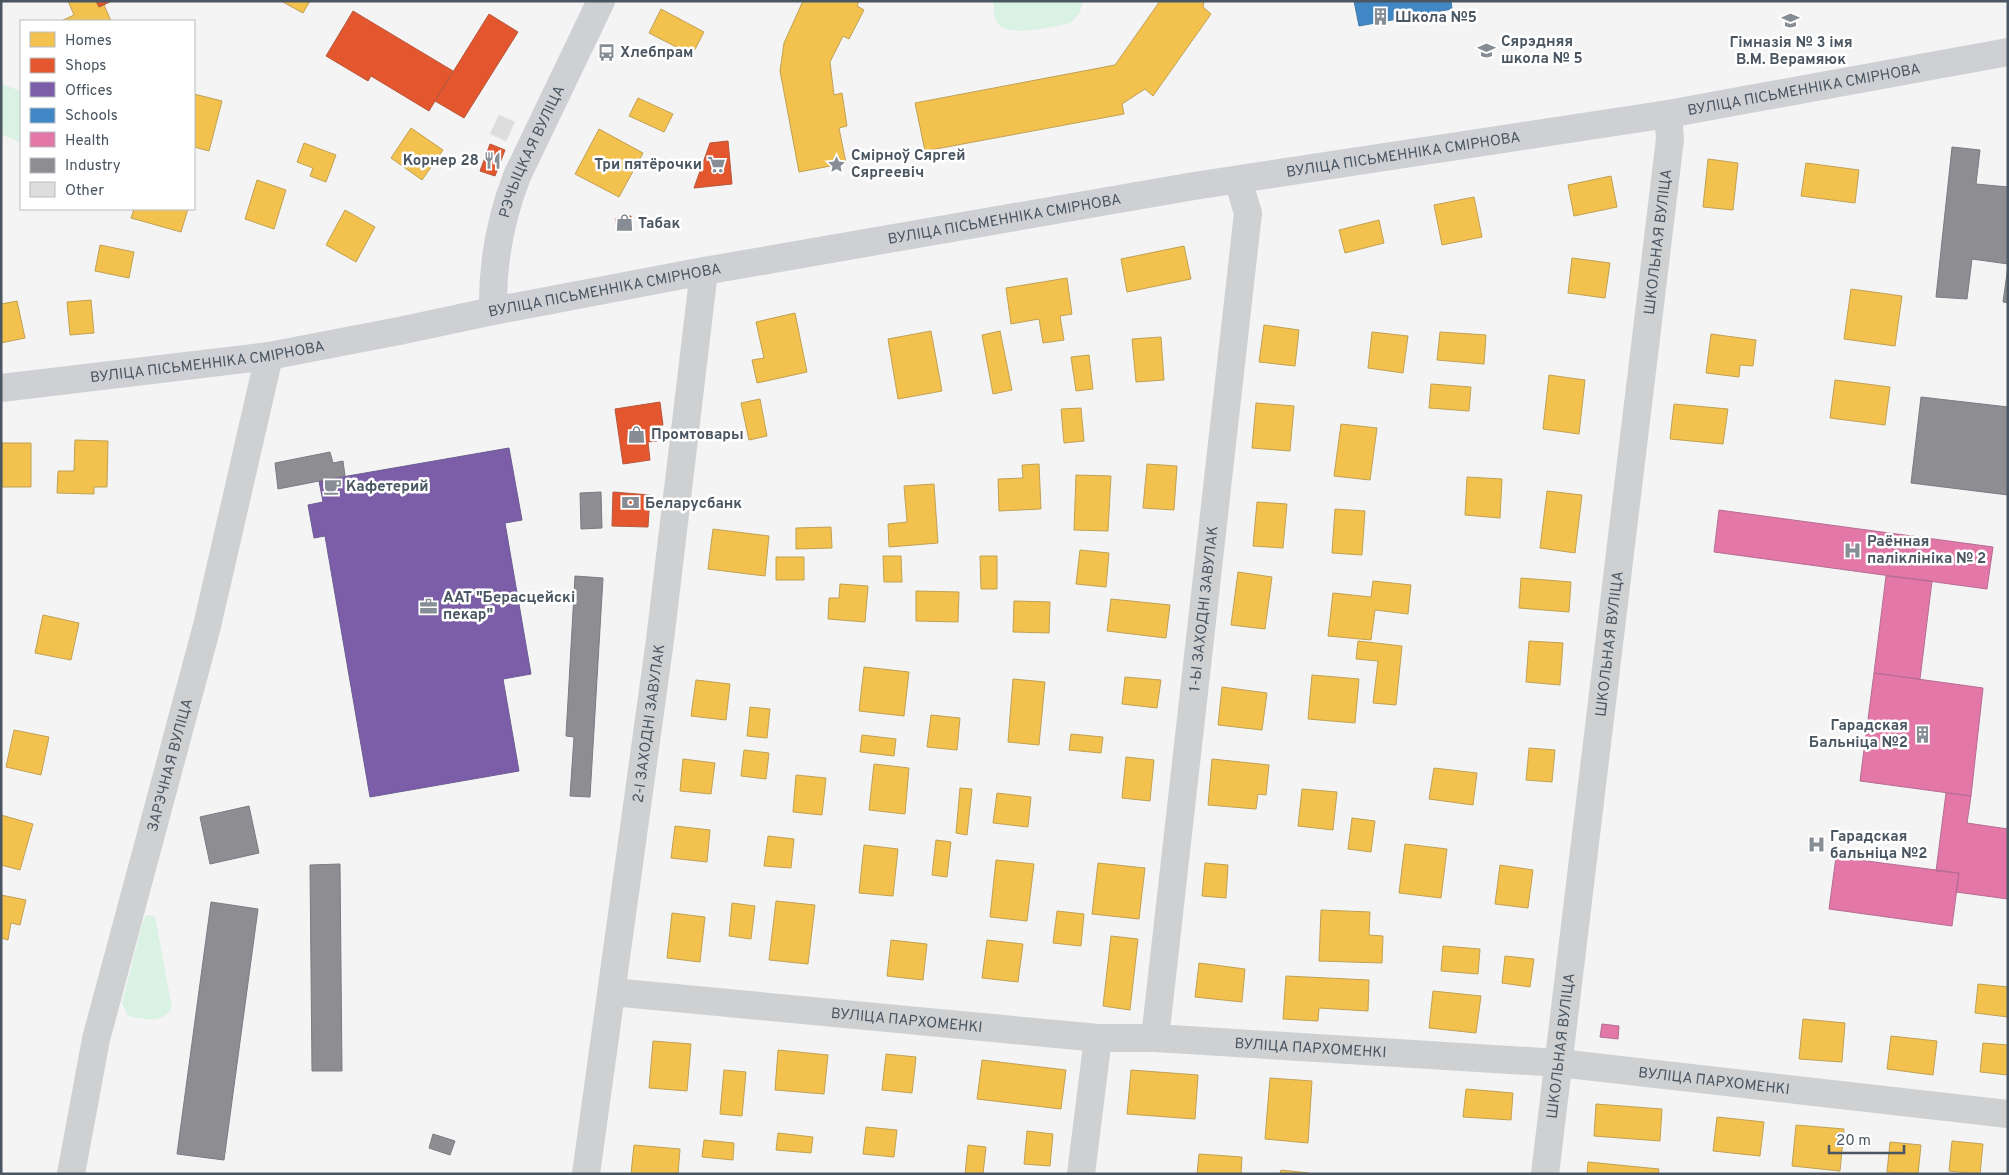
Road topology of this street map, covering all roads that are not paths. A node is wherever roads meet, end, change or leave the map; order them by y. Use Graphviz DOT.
graph roads {
  1 [pos="601,1"];
  2 [pos="2008,52"];
  3 [pos="1668,114"];
  4 [pos="1238,180"];
  5 [pos="704,271"];
  6 [pos="493,310"];
  7 [pos="269,356"];
  8 [pos="1,388"];
  9 [pos="612,992"];
  10 [pos="1098,1038"];
  11 [pos="1155,1038"];
  12 [pos="1560,1063"];
  13 [pos="2008,1114"];
  14 [pos="71,1174"];
  15 [pos="586,1174"];
  16 [pos="1081,1174"];
  17 [pos="1545,1174"];
  1 -- 6 [label="main road, РЭЧЫЦКАЯ ВУЛІЦА"];
  2 -- 3 [label="main road, ВУЛІЦА ПІСЬМЕННІКА СМІРНОВА"];
  3 -- 4 [label="main road, ВУЛІЦА ПІСЬМЕННІКА СМІРНОВА"];
  3 -- 12 [label="street, ШКОЛЬНАЯ ВУЛІЦА"];
  4 -- 5 [label="main road, ВУЛІЦА ПІСЬМЕННІКА СМІРНОВА"];
  4 -- 11 [label="street, 1-Ы ЗАХОДНІ ЗАВУЛАК"];
  5 -- 6 [label="main road, ВУЛІЦА ПІСЬМЕННІКА СМІРНОВА"];
  5 -- 9 [label="street, 2-І ЗАХОДНІ ЗАВУЛАК"];
  6 -- 7 [label="main road, ВУЛІЦА ПІСЬМЕННІКА СМІРНОВА"];
  7 -- 8 [label="main road, ВУЛІЦА ПІСЬМЕННІКА СМІРНОВА"];
  7 -- 14 [label="street, ЗАРЭЧНАЯ ВУЛІЦА"];
  9 -- 10 [label="street, ВУЛІЦА ПАРХОМЕНКІ"];
  9 -- 15 [label="street, 2-І ЗАХОДНІ ЗАВУЛАК"];
  10 -- 11 [label="street, ВУЛІЦА ПАРХОМЕНКІ"];
  10 -- 16 [label="street"];
  11 -- 12 [label="street, ВУЛІЦА ПАРХОМЕНКІ"];
  12 -- 13 [label="street, ВУЛІЦА ПАРХОМЕНКІ"];
  12 -- 17 [label="street, ШКОЛЬНАЯ ВУЛІЦА"];
}
